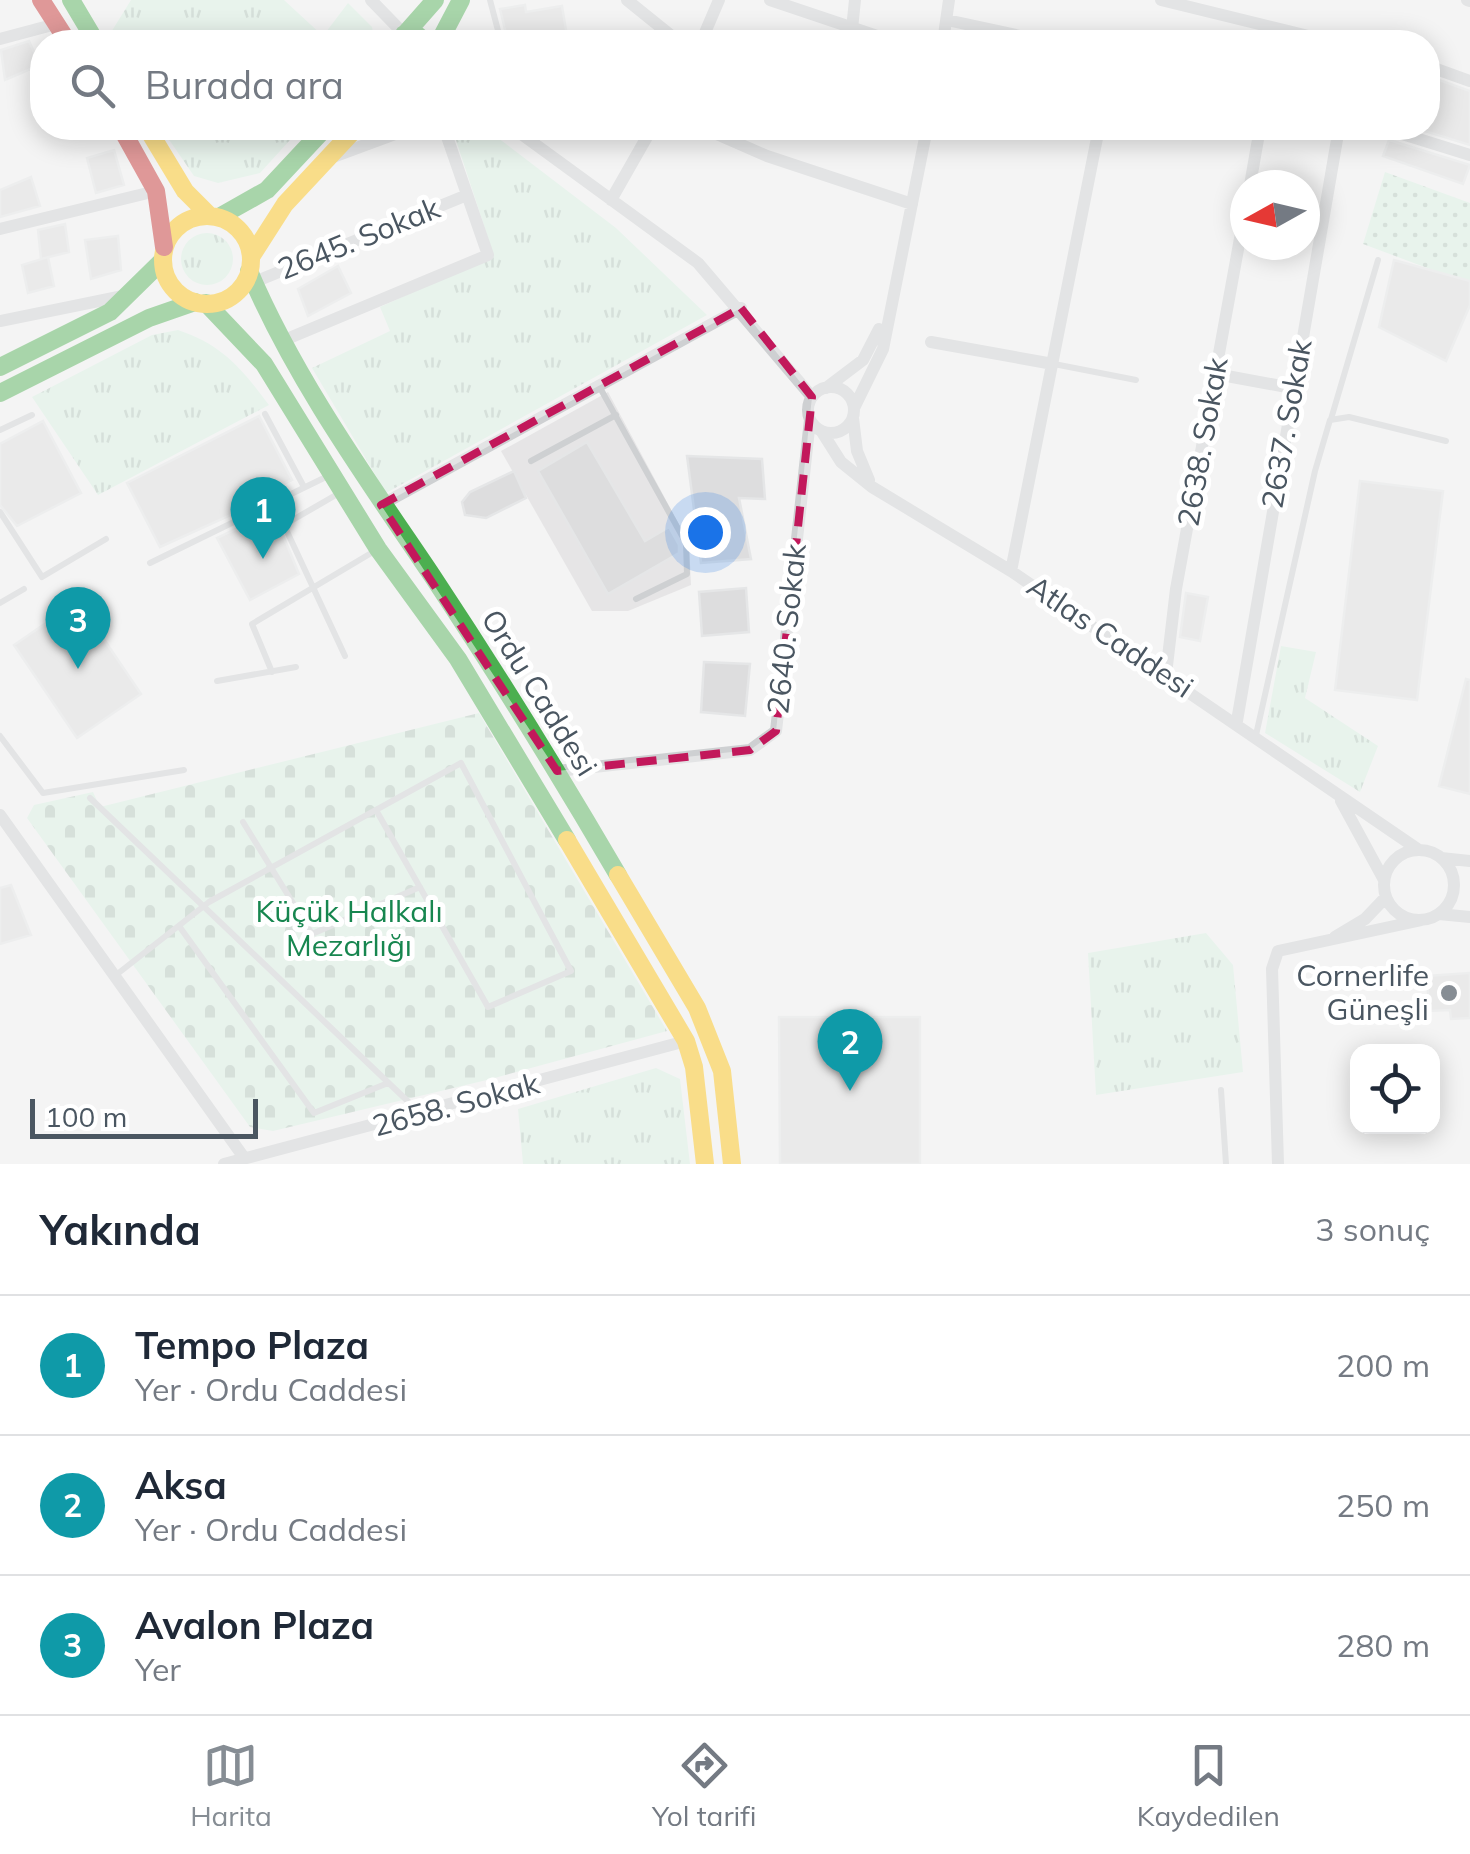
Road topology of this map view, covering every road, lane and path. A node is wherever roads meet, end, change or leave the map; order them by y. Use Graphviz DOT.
graph roads {
  1 [pos="41,0"];
  2 [pos="71,0"];
  3 [pos="370,0"];
  4 [pos="435,0"];
  5 [pos="461,0"];
  6 [pos="490,0"];
  7 [pos="627,0"];
  8 [pos="719,0"];
  9 [pos="770,0"];
  10 [pos="855,0"];
  11 [pos="949,0"];
  12 [pos="1161,0"];
  13 [pos="788,4"];
  14 [pos="947,20"];
  15 [pos="56,24"];
  16 [pos="852,29"];
  17 [pos="35,30"];
  18 [pos="60,30"];
  19 [pos="89,30"];
  20 [pos="394,30"];
  21 [pos="408,30"];
  22 [pos="445,30"];
  23 [pos="499,30"];
  24 [pos="664,30"];
  25 [pos="706,30"];
  26 [pos="855,30"];
  27 [pos="945,30"];
  28 [pos="993,30"];
  29 [pos="1284,30"];
  30 [pos="30,31"];
  31 [pos="0,40"];
  32 [pos="1440,70"];
  33 [pos="1470,81"];
  34 [pos="128,140"];
  35 [pos="154,140"];
  36 [pos="314,140"];
  37 [pos="344,140"];
  38 [pos="379,140"];
  39 [pos="448,140"];
  40 [pos="530,140"];
  41 [pos="645,140"];
  42 [pos="730,140"];
  43 [pos="925,140"];
  44 [pos="1097,140"];
  45 [pos="1258,140"];
  46 [pos="1337,140"];
  47 [pos="1422,140"];
  48 [pos="1470,155"];
  49 [pos="323,161"];
  50 [pos="1253,170"];
  51 [pos="156,192"];
  52 [pos="467,195"];
  53 [pos="611,200"];
  54 [pos="912,204"];
  55 [pos="214,216"];
  56 [pos="0,229"];
  57 [pos="164,254"];
  58 [pos="1236,260"];
  59 [pos="1378,260"];
  60 [pos="250,270"];
  61 [pos="891,293"];
  62 [pos="136,294"];
  63 [pos="200,303"];
  64 [pos="741,308"];
  65 [pos="0,322"];
  66 [pos="282,341"];
  67 [pos="931,342"];
  68 [pos="1053,364"];
  69 [pos="0,367"];
  70 [pos="1216,374"];
  71 [pos="1136,380"];
  72 [pos="599,386"];
  73 [pos="826,388"];
  74 [pos="1292,388"];
  75 [pos="0,393"];
  76 [pos="812,397"];
  77 [pos="854,412"];
  78 [pos="266,414"];
  79 [pos="32,415"];
  80 [pos="616,415"];
  81 [pos="810,420"];
  82 [pos="1330,420"];
  83 [pos="0,430"];
  84 [pos="822,432"];
  85 [pos="1446,441"];
  86 [pos="530,461"];
  87 [pos="331,474"];
  88 [pos="872,486"];
  89 [pos="304,487"];
  90 [pos="342,492"];
  91 [pos="381,505"];
  92 [pos="0,512"];
  93 [pos="106,539"];
  94 [pos="378,549"];
  95 [pos="150,564"];
  96 [pos="1011,571"];
  97 [pos="314,587"];
  98 [pos="24,589"];
  99 [pos="636,599"];
  100 [pos="0,603"];
  101 [pos="345,656"];
  102 [pos="296,668"];
  103 [pos="272,672"];
  104 [pos="1166,674"];
  105 [pos="217,681"];
  106 [pos="1237,721"];
  107 [pos="0,736"];
  108 [pos="1256,736"];
  109 [pos="184,770"];
  110 [pos="557,770"];
  111 [pos="90,798"];
  112 [pos="1340,799"];
  113 [pos="376,810"];
  114 [pos="0,815"];
  115 [pos="243,822"];
  116 [pos="1419,850"];
  117 [pos="1441,858"];
  118 [pos="1470,862"];
  119 [pos="270,869"];
  120 [pos="1384,880"];
  121 [pos="420,887"];
  122 [pos="1386,898"];
  123 [pos="204,906"];
  124 [pos="1439,914"];
  125 [pos="1470,918"];
  126 [pos="1422,920"];
  127 [pos="178,926"];
  128 [pos="1329,940"];
  129 [pos="115,976"];
  130 [pos="686,1042"];
  131 [pos="388,1082"];
  132 [pos="1221,1090"];
  133 [pos="422,1115"];
  134 [pos="245,1159"];
  135 [pos="224,1164"];
  136 [pos="706,1164"];
  137 [pos="732,1164"];
  138 [pos="1226,1164"];
  139 [pos="1278,1164"];
  1 -- 15 [label="main road"];
  2 -- 19 [label="main road"];
  3 -- 20 [label="street"];
  4 -- 21 [label="main road"];
  5 -- 22 [label="main road"];
  6 -- 23 [label="lane"];
  7 -- 24 [label="street"];
  8 -- 25 [label="street"];
  9 -- 13 [label="street"];
  10 -- 16 [label="street"];
  11 -- 14 [label="street"];
  12 -- 29 [label="street"];
  13 -- 16 [label="street"];
  14 -- 27 [label="street"];
  14 -- 28 [label="street"];
  15 -- 17 [label="street"];
  15 -- 18 [label="main road"];
  16 -- 26 [label="street"];
  30 -- 31 [label="street"];
  32 -- 33 [label="street"];
  34 -- 51 [label="main road"];
  35 -- 55 [label="main road"];
  36 -- 55 [label="main road"];
  37 -- 49 [label="main road"];
  38 -- 49 [label="street"];
  39 -- 52 [label="street"];
  40 -- 53 [label="street"];
  41 -- 53 [label="street"];
  42 -- 54 [label="street"];
  43 -- 54 [label="street"];
  44 -- 68 [label="street"];
  45 -- 50 [label="street"];
  46 -- 74 [label="street, 2637. Sokak"];
  47 -- 48 [label="street"];
  49 -- 60 [label="main road"];
  51 -- 56 [label="street"];
  51 -- 57 [label="main road"];
  52 -- 60 [label="street, 2645. Sokak"];
  52 -- 66 [label="street"];
  53 -- 64 [label="street"];
  54 -- 61 [label="street"];
  55 -- 57 [label="main road"];
  55 -- 60 [label="main road"];
  57 -- 62 [label="main road"];
  57 -- 63 [label="main road"];
  58 -- 70 [label="street, 2638. Sokak"];
  59 -- 82 [label="lane"];
  60 -- 63 [label="main road"];
  60 -- 66 [label="main road, Ordu Caddesi"];
  61 -- 73 [label="street"];
  61 -- 77 [label="street"];
  62 -- 65 [label="street"];
  62 -- 69 [label="main road"];
  63 -- 75 [label="main road"];
  63 -- 87 [label="main road, Ordu Caddesi"];
  64 -- 72 [label="street"];
  64 -- 76 [label="street"];
  66 -- 91 [label="main road, Ordu Caddesi"];
  67 -- 68 [label="street"];
  68 -- 71 [label="lane"];
  68 -- 96 [label="street"];
  70 -- 74 [label="street"];
  70 -- 104 [label="street, 2638. Sokak"];
  72 -- 80 [label="lane"];
  72 -- 91 [label="street"];
  73 -- 76 [label="street"];
  73 -- 77 [label="street"];
  74 -- 106 [label="street, 2637. Sokak"];
  76 -- 81 [label="street"];
  77 -- 84 [label="street"];
  77 -- 88 [label="street"];
  78 -- 89 [label="lane"];
  79 -- 83 [label="lane"];
  80 -- 86 [label="lane"];
  80 -- 99 [label="lane"];
  81 -- 84 [label="street"];
  81 -- 110 [label="street, 2640. Sokak"];
  82 -- 85 [label="lane"];
  82 -- 108 [label="lane"];
  84 -- 88 [label="street, Atlas Caddesi"];
  87 -- 89 [label="lane"];
  87 -- 90 [label="main road, Ordu Caddesi"];
  88 -- 96 [label="street, Atlas Caddesi"];
  89 -- 95 [label="lane"];
  90 -- 94 [label="main road, Ordu Caddesi"];
  90 -- 97 [label="lane"];
  91 -- 110 [label="main road, Ordu Caddesi"];
  92 -- 93 [label="lane"];
  94 -- 97 [label="lane"];
  94 -- 130 [label="main road, Ordu Caddesi"];
  96 -- 104 [label="street, Atlas Caddesi"];
  97 -- 101 [label="lane"];
  97 -- 103 [label="lane"];
  98 -- 100 [label="lane"];
  102 -- 103 [label="lane"];
  103 -- 105 [label="lane"];
  104 -- 106 [label="street, Atlas Caddesi"];
  106 -- 108 [label="street, Atlas Caddesi"];
  107 -- 109 [label="lane"];
  108 -- 112 [label="street, Atlas Caddesi"];
  110 -- 137 [label="main road, Ordu Caddesi"];
  111 -- 123 [label="lane"];
  112 -- 116 [label="street, Atlas Caddesi"];
  112 -- 120 [label="street, Atlas Caddesi"];
  113 -- 119 [label="lane"];
  113 -- 121 [label="lane"];
  113 -- 121 [label="lane"];
  114 -- 129 [label="street"];
  115 -- 119 [label="lane"];
  116 -- 117 [label="street"];
  116 -- 120 [label="street"];
  117 -- 118 [label="street"];
  117 -- 124 [label="street"];
  119 -- 121 [label="lane"];
  119 -- 123 [label="lane"];
  120 -- 122 [label="street"];
  122 -- 126 [label="street"];
  122 -- 128 [label="street"];
  123 -- 127 [label="lane"];
  123 -- 131 [label="lane"];
  124 -- 125 [label="street"];
  124 -- 126 [label="street"];
  126 -- 128 [label="street"];
  127 -- 129 [label="lane"];
  127 -- 131 [label="lane"];
  128 -- 139 [label="street"];
  129 -- 134 [label="street"];
  130 -- 133 [label="street, 2658. Sokak"];
  130 -- 136 [label="main road, Ordu Caddesi"];
  131 -- 133 [label="lane"];
  132 -- 138 [label="lane"];
  133 -- 134 [label="street, 2658. Sokak"];
  134 -- 135 [label="street, 2658. Sokak"];
}
